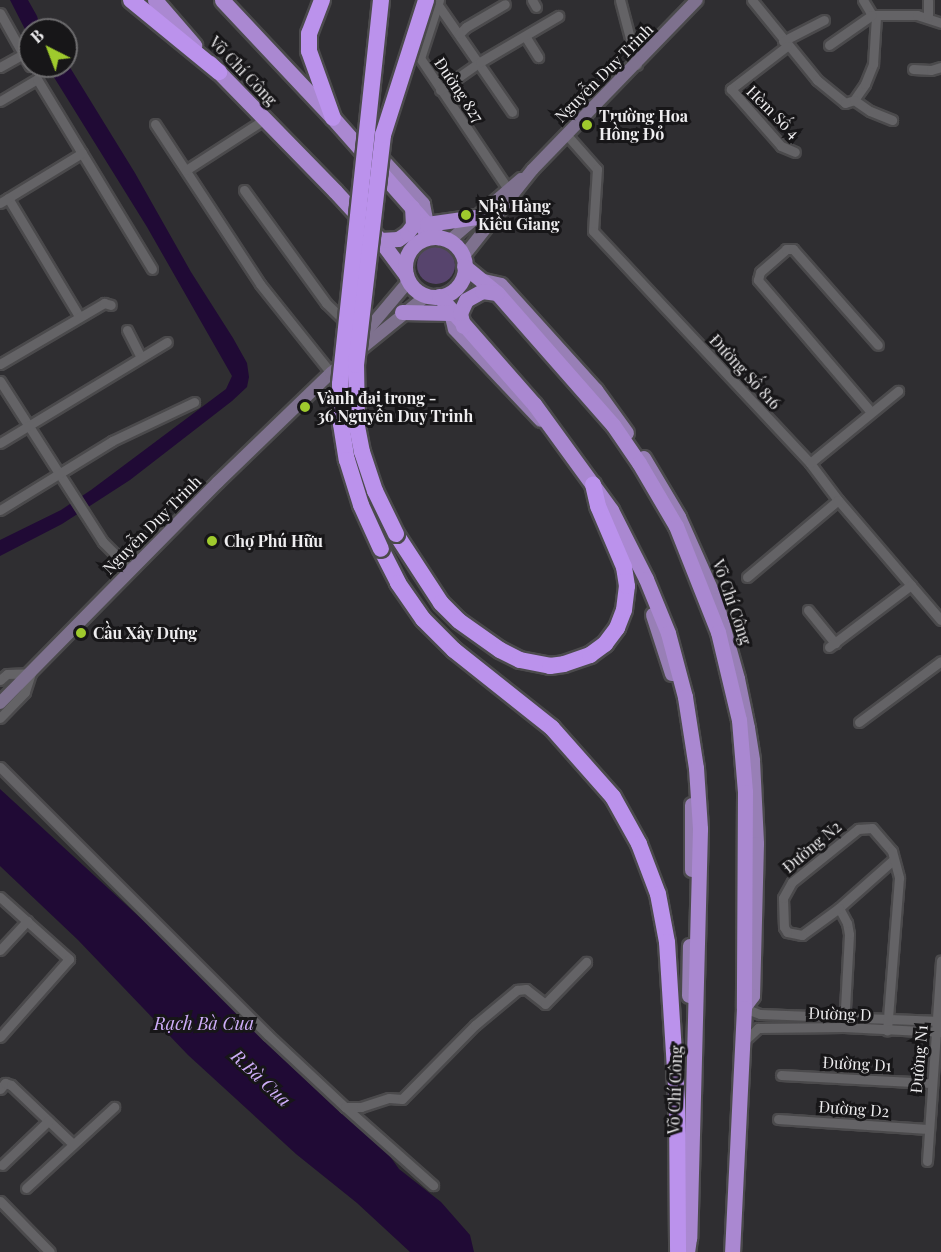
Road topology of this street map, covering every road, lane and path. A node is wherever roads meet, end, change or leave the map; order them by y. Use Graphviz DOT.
graph roads {
  1 [pos="131,0"];
  2 [pos="148,0"];
  3 [pos="154,0"];
  4 [pos="222,0"];
  5 [pos="231,0"];
  6 [pos="322,0"];
  7 [pos="381,0"];
  8 [pos="620,0"];
  9 [pos="697,0"];
  10 [pos="752,0"];
  11 [pos="863,0"];
  12 [pos="928,0"];
  13 [pos="435,2"];
  14 [pos="505,4"];
  15 [pos="0,12"];
  16 [pos="166,14"];
  17 [pos="558,16"];
  18 [pos="874,16"];
  19 [pos="928,17"];
  20 [pos="824,20"];
  21 [pos="941,23"];
  22 [pos="459,34"];
  23 [pos="525,36"];
  24 [pos="785,43"];
  25 [pos="18,44"];
  26 [pos="829,45"];
  27 [pos="18,57"];
  28 [pos="538,57"];
  29 [pos="480,62"];
  30 [pos="637,65"];
  31 [pos="0,67"];
  32 [pos="941,67"];
  33 [pos="913,69"];
  34 [pos="219,72"];
  35 [pos="37,79"];
  36 [pos="440,90"];
  37 [pos="854,99"];
  38 [pos="0,101"];
  39 [pos="512,112"];
  40 [pos="333,118"];
  41 [pos="265,119"];
  42 [pos="892,120"];
  43 [pos="155,123"];
  44 [pos="566,134"];
  45 [pos="352,140"];
  46 [pos="297,150"];
  47 [pos="795,152"];
  48 [pos="82,153"];
  49 [pos="533,169"];
  50 [pos="186,170"];
  51 [pos="508,189"];
  52 [pos="244,190"];
  53 [pos="4,201"];
  54 [pos="412,207"];
  55 [pos="477,217"];
  56 [pos="427,224"];
  57 [pos="444,239"];
  58 [pos="380,240"];
  59 [pos="391,255"];
  60 [pos="464,261"];
  61 [pos="152,269"];
  62 [pos="407,278"];
  63 [pos="484,281"];
  64 [pos="497,293"];
  65 [pos="432,296"];
  66 [pos="111,305"];
  67 [pos="402,312"];
  68 [pos="451,313"];
  69 [pos="79,316"];
  70 [pos="463,326"];
  71 [pos="127,330"];
  72 [pos="360,339"];
  73 [pos="167,342"];
  74 [pos="878,345"];
  75 [pos="141,357"];
  76 [pos="0,364"];
  77 [pos="331,373"];
  78 [pos="0,381"];
  79 [pos="897,391"];
  80 [pos="194,402"];
  81 [pos="871,412"];
  82 [pos="549,426"];
  83 [pos="28,427"];
  84 [pos="0,443"];
  85 [pos="632,446"];
  86 [pos="810,463"];
  87 [pos="60,475"];
  88 [pos="593,485"];
  89 [pos="838,500"];
  90 [pos="0,510"];
  91 [pos="131,570"];
  92 [pos="747,577"];
  93 [pos="911,585"];
  94 [pos="808,610"];
  95 [pos="941,620"];
  96 [pos="941,661"];
  97 [pos="0,666"];
  98 [pos="31,673"];
  99 [pos="3,677"];
  100 [pos="0,704"];
  101 [pos="0,718"];
  102 [pos="859,722"];
  103 [pos="0,767"];
  104 [pos="892,861"];
  105 [pos="0,897"];
  106 [pos="839,908"];
  107 [pos="27,921"];
  108 [pos="0,950"];
  109 [pos="941,960"];
  110 [pos="586,962"];
  111 [pos="744,1008"];
  112 [pos="844,1015"];
  113 [pos="888,1018"];
  114 [pos="939,1021"];
  115 [pos="844,1027"];
  116 [pos="887,1031"];
  117 [pos="939,1032"];
  118 [pos="1,1035"];
  119 [pos="743,1042"];
  120 [pos="781,1075"];
  121 [pos="931,1083"];
  122 [pos="0,1089"];
  123 [pos="114,1107"];
  124 [pos="345,1107"];
  125 [pos="778,1119"];
  126 [pos="48,1120"];
  127 [pos="928,1129"];
  128 [pos="72,1143"];
  129 [pos="927,1161"];
  130 [pos="2,1165"];
  131 [pos="433,1185"];
  132 [pos="26,1188"];
  133 [pos="1,1204"];
  134 [pos="685,1251"];
  135 [pos="50,1252"];
  136 [pos="732,1252"];
  1 -- 34 [label="highway"];
  2 -- 16 [label="main road, Võ Chí Công"];
  3 -- 16 [label="highway, Võ Chí Công"];
  4 -- 40 [label="highway, Võ Chí Công"];
  5 -- 40 [label="main road, Võ Chí Công"];
  6 -- 40 [label="highway"];
  7 -- 134 [label="highway, bridge"];
  8 -- 30 [label="street"];
  9 -- 30 [label="main road, Nguyễn Duy Trinh"];
  10 -- 24 [label="street"];
  11 -- 18 [label="street"];
  12 -- 19 [label="street"];
  13 -- 22 [label="street"];
  13 -- 36 [label="street, Đường 827"];
  13 -- 88 [label="highway, bridge"];
  14 -- 22 [label="street"];
  15 -- 25 [label="street"];
  16 -- 34 [label="highway, Võ Chí Công"];
  17 -- 23 [label="street"];
  18 -- 19 [label="street"];
  18 -- 26 [label="street"];
  18 -- 37 [label="street"];
  19 -- 21 [label="street"];
  20 -- 24 [label="street"];
  22 -- 29 [label="street"];
  23 -- 28 [label="street"];
  23 -- 29 [label="street"];
  24 -- 37 [label="street"];
  24 -- 47 [label="street, Hèm Số 4"];
  27 -- 31 [label="street"];
  29 -- 36 [label="street"];
  29 -- 39 [label="street"];
  30 -- 44 [label="main road, Nguyễn Duy Trinh"];
  32 -- 33 [label="street"];
  34 -- 41 [label="highway, Võ Chí Công"];
  35 -- 38 [label="street"];
  35 -- 48 [label="street"];
  36 -- 51 [label="street, Đường 827"];
  37 -- 42 [label="street"];
  40 -- 45 [label="highway, Võ Chí Công"];
  41 -- 46 [label="highway, Võ Chí Công"];
  41 -- 50 [label="street"];
  43 -- 50 [label="street"];
  44 -- 49 [label="main road, Nguyễn Duy Trinh"];
  44 -- 86 [label="street, Đường Số 816"];
  45 -- 54 [label="highway, Võ Chí Công"];
  45 -- 56 [label="main road, Võ Chí Công"];
  46 -- 58 [label="highway, Võ Chí Công"];
  46 -- 59 [label="main road, Võ Chí Công"];
  48 -- 53 [label="street"];
  48 -- 61 [label="street"];
  49 -- 51 [label="main road, Nguyễn Duy Trinh"];
  49 -- 60 [label="main road, Nguyễn Duy Trinh"];
  50 -- 77 [label="street"];
  51 -- 55 [label="main road, Nguyễn Duy Trinh"];
  52 -- 72 [label="street"];
  53 -- 69 [label="street"];
  54 -- 56 [label="highway, Võ Chí Công"];
  54 -- 58 [label="highway"];
  55 -- 56 [label="highway"];
  55 -- 57 [label="main road, Nguyễn Duy Trinh"];
  56 -- 57 [label="highway, Võ Chí Công"];
  56 -- 59 [label="highway"];
  57 -- 60 [label="highway"];
  57 -- 62 [label="highway"];
  58 -- 59 [label="highway, Võ Chí Công"];
  59 -- 62 [label="highway, Võ Chí Công"];
  60 -- 63 [label="highway, Võ Chí Công"];
  60 -- 65 [label="highway"];
  62 -- 65 [label="highway"];
  62 -- 72 [label="main road, Nguyễn Duy Trinh"];
  63 -- 64 [label="highway, Võ Chí Công"];
  63 -- 68 [label="highway"];
  63 -- 85 [label="main road, Võ Chí Công"];
  64 -- 70 [label="highway"];
  64 -- 85 [label="highway, Võ Chí Công"];
  65 -- 67 [label="main road, Nguyễn Duy Trinh"];
  65 -- 68 [label="highway, Võ Chí Công"];
  66 -- 69 [label="street"];
  67 -- 68 [label="highway"];
  67 -- 77 [label="main road, Nguyễn Duy Trinh"];
  68 -- 70 [label="highway, Võ Chí Công"];
  68 -- 82 [label="main road, Võ Chí Công"];
  69 -- 76 [label="street"];
  70 -- 82 [label="highway, Võ Chí Công"];
  71 -- 75 [label="street"];
  72 -- 77 [label="main road, Nguyễn Duy Trinh"];
  73 -- 75 [label="street"];
  74 -- 81 [label="street"];
  75 -- 83 [label="street"];
  77 -- 91 [label="main road, Nguyễn Duy Trinh"];
  78 -- 83 [label="street"];
  79 -- 81 [label="street"];
  80 -- 87 [label="street"];
  81 -- 86 [label="street"];
  82 -- 88 [label="highway, Võ Chí Công"];
  83 -- 84 [label="street"];
  83 -- 87 [label="street"];
  85 -- 111 [label="highway, Võ Chí Công"];
  86 -- 89 [label="street, Đường Số 816"];
  87 -- 90 [label="street"];
  87 -- 91 [label="street"];
  88 -- 134 [label="highway, Võ Chí Công"];
  89 -- 92 [label="street"];
  89 -- 93 [label="street, Đường Số 816"];
  91 -- 98 [label="main road, Nguyễn Duy Trinh"];
  93 -- 94 [label="street"];
  93 -- 95 [label="street, Đường Số 816"];
  96 -- 102 [label="street"];
  97 -- 99 [label="street"];
  98 -- 99 [label="street"];
  98 -- 100 [label="main road, Nguyễn Duy Trinh"];
  98 -- 101 [label="street"];
  103 -- 124 [label="street"];
  104 -- 106 [label="street"];
  104 -- 106 [label="street, Đường N2"];
  104 -- 113 [label="street, Đường N2"];
  105 -- 107 [label="street"];
  106 -- 112 [label="street"];
  107 -- 108 [label="street"];
  107 -- 118 [label="street"];
  109 -- 114 [label="street, Đường N1"];
  110 -- 124 [label="street"];
  111 -- 112 [label="street, Đường D"];
  111 -- 119 [label="highway, Võ Chí Công"];
  112 -- 113 [label="street, Đường D"];
  112 -- 115 [label="street"];
  113 -- 114 [label="street, Đường D"];
  113 -- 116 [label="street, Đường N2"];
  114 -- 117 [label="street, Đường N1"];
  115 -- 116 [label="street, Đường D"];
  115 -- 119 [label="street, Đường D"];
  116 -- 117 [label="street, Đường D"];
  117 -- 121 [label="street, Đường N1"];
  119 -- 136 [label="highway, Võ Chí Công"];
  120 -- 121 [label="street, Đường D1"];
  121 -- 127 [label="street, Đường N1"];
  122 -- 126 [label="street"];
  123 -- 128 [label="street"];
  124 -- 131 [label="street"];
  125 -- 127 [label="street, Đường D2"];
  126 -- 128 [label="street"];
  126 -- 130 [label="street"];
  127 -- 129 [label="street, Đường N1"];
  128 -- 132 [label="street"];
  133 -- 135 [label="street"];
}
